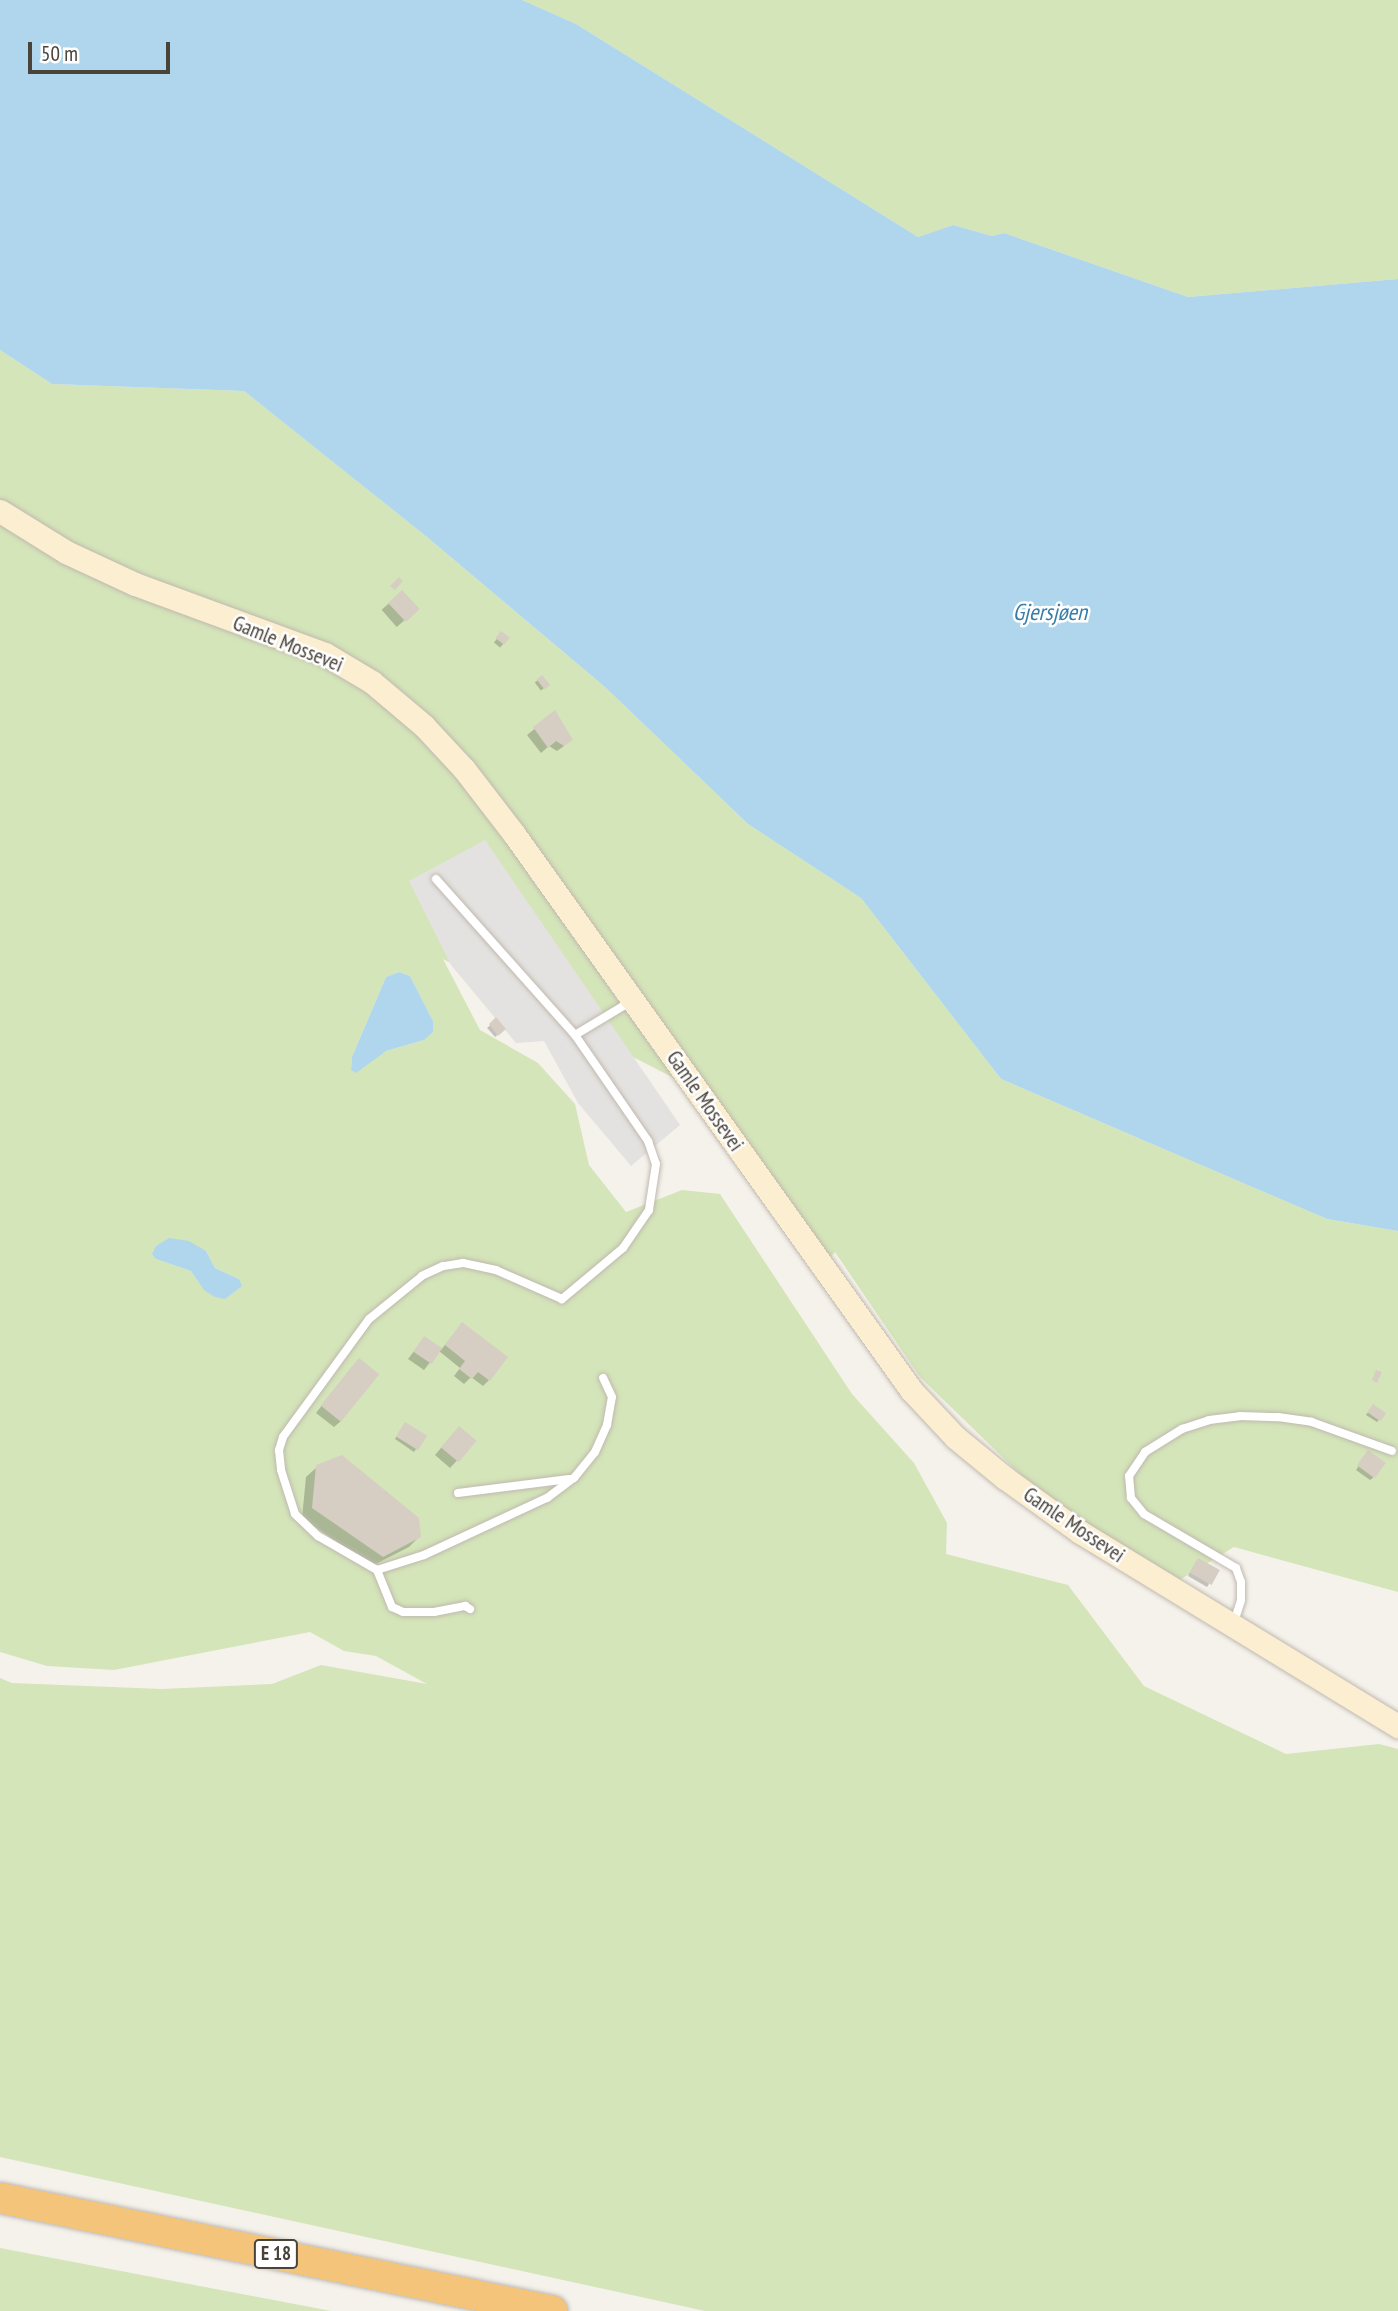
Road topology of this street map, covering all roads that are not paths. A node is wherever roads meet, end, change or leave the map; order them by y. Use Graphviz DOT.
graph roads {
  1 [pos="0,512"];
  2 [pos="436,879"];
  3 [pos="633,1000"];
  4 [pos="575,1035"];
  5 [pos="603,1378"];
  6 [pos="1392,1451"];
  7 [pos="574,1478"];
  8 [pos="458,1493"];
  9 [pos="377,1570"];
  10 [pos="470,1609"];
  11 [pos="1232,1627"];
  12 [pos="1398,1726"];
  13 [pos="0,2198"];
  14 [pos="0,2214"];
  15 [pos="474,2311"];
  16 [pos="553,2311"];
  1 -- 3 [label="main road, Gamle Mossevei"];
  2 -- 4 [label="lane"];
  3 -- 4 [label="lane"];
  3 -- 11 [label="main road, Gamle Mossevei"];
  4 -- 9 [label="lane"];
  5 -- 7 [label="lane"];
  6 -- 11 [label="lane"];
  7 -- 8 [label="lane"];
  7 -- 9 [label="lane"];
  9 -- 10 [label="lane"];
  11 -- 12 [label="main road, Gamle Mossevei"];
  13 -- 16 [label="highway, E 18"];
  14 -- 15 [label="highway, E 18"];
}
